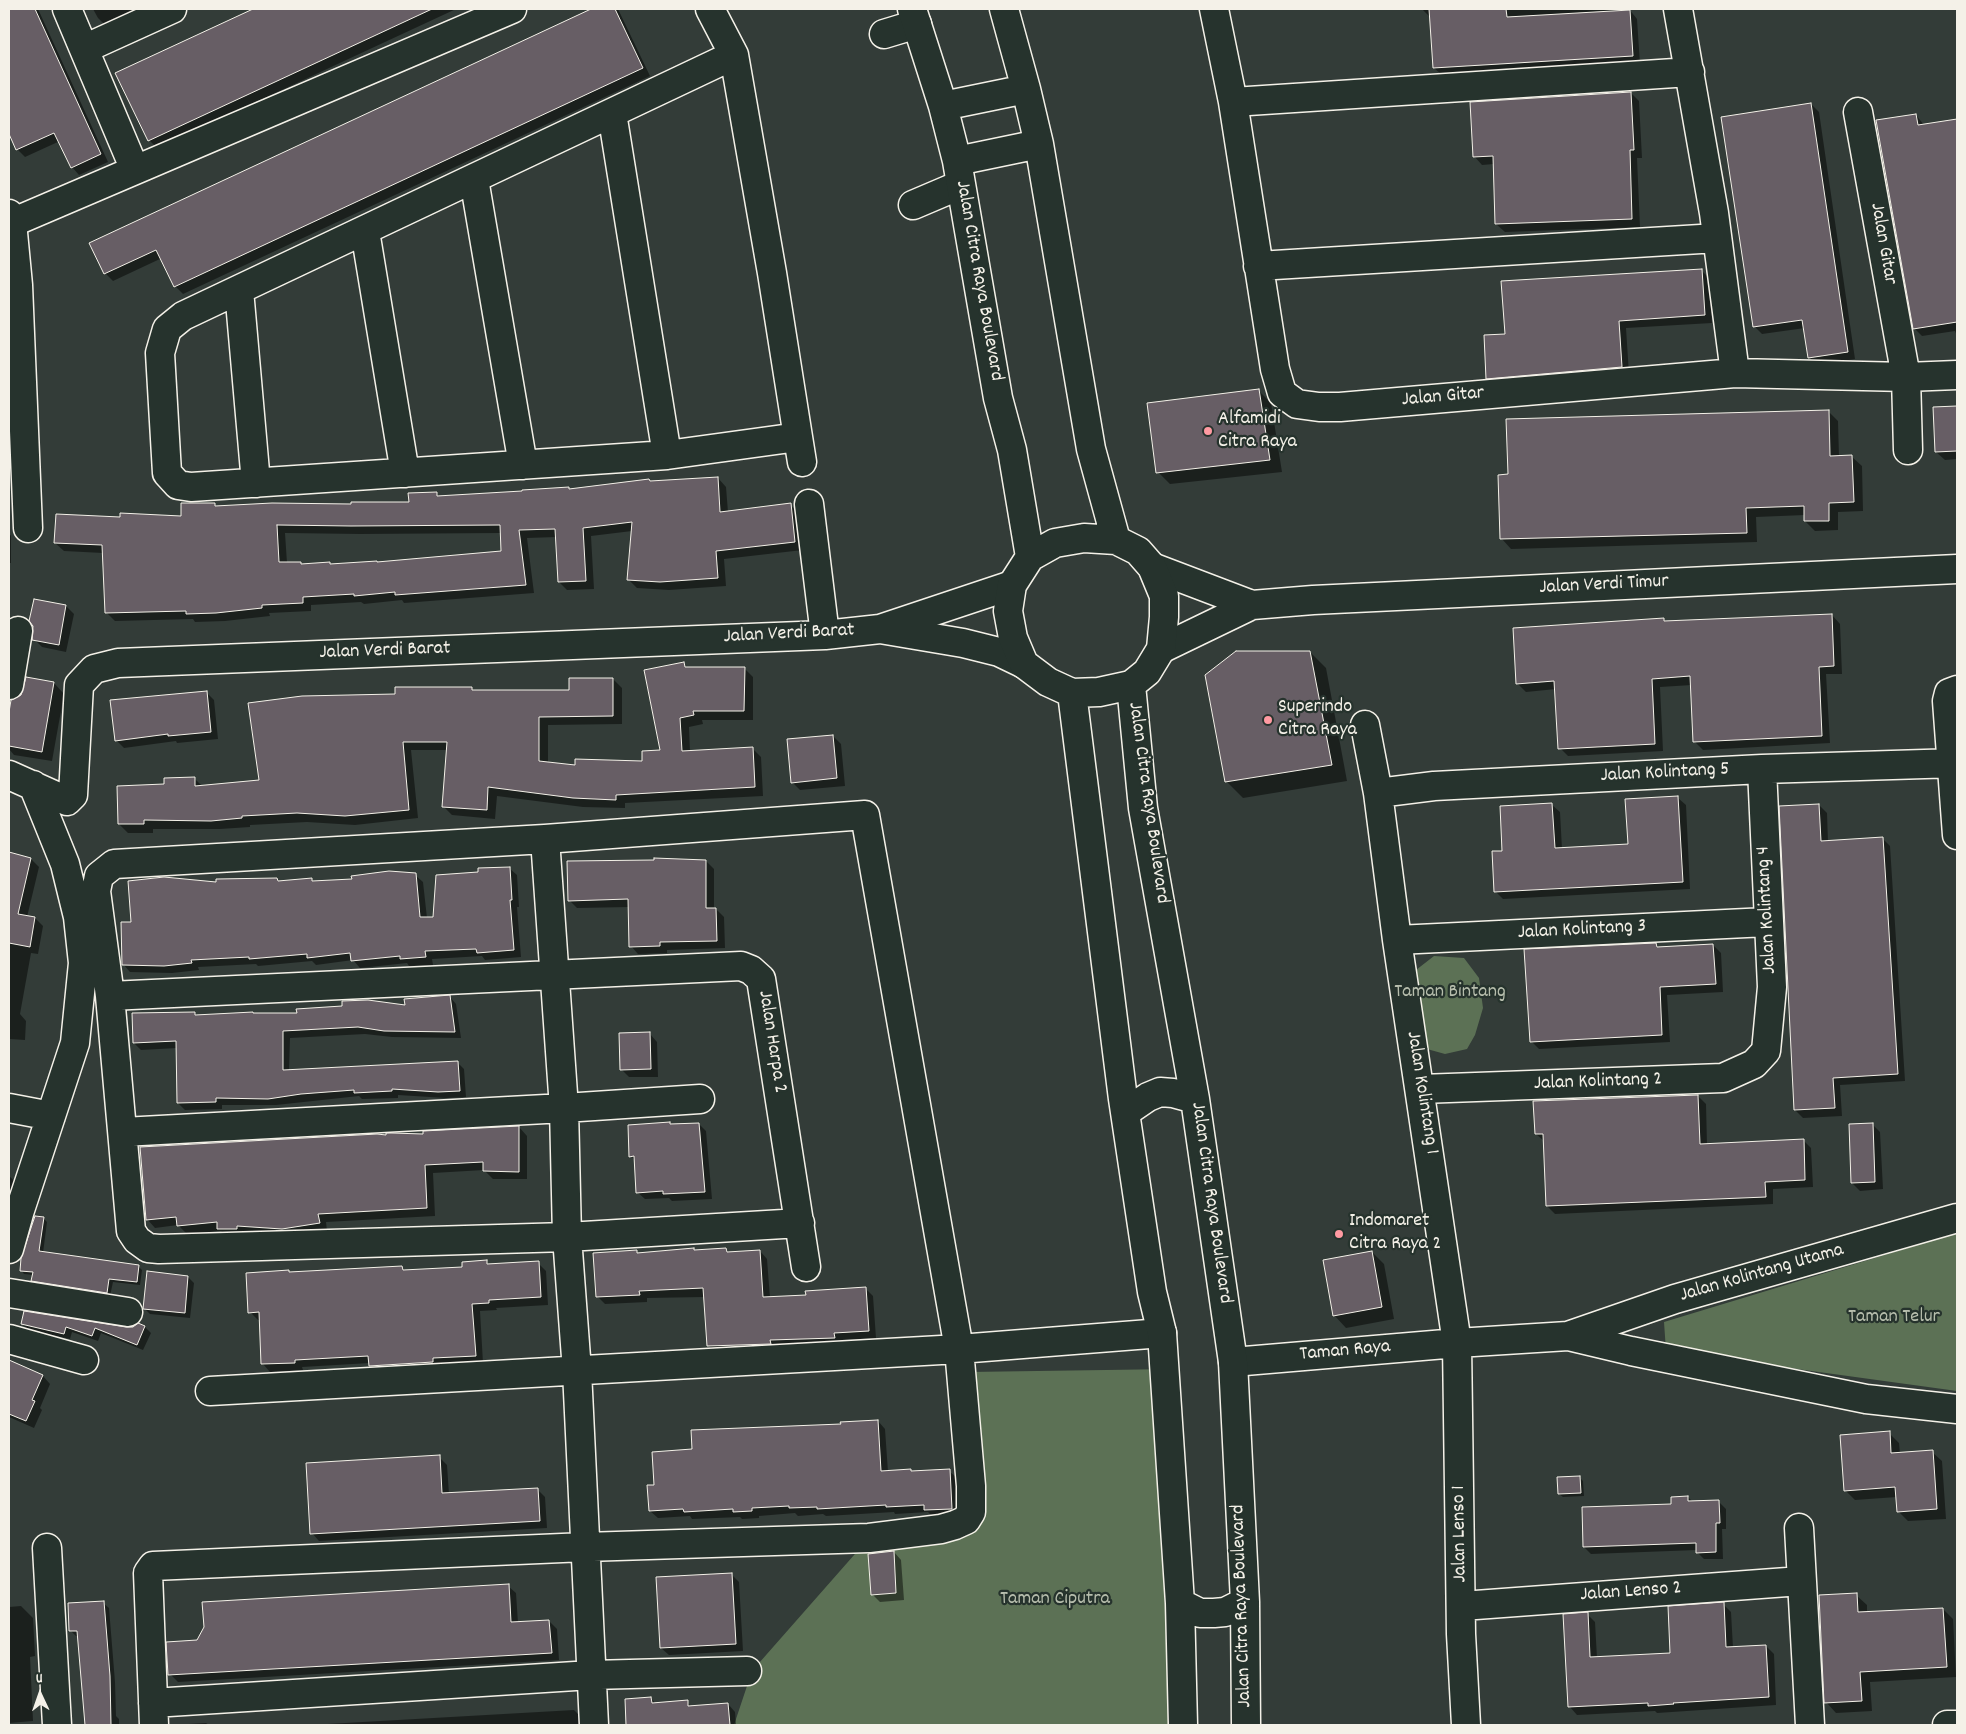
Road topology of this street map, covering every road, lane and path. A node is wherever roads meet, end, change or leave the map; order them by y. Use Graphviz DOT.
graph roads {
  1 [pos="67,9"];
  2 [pos="172,9"];
  3 [pos="512,9"];
  4 [pos="710,9"];
  5 [pos="1004,9"];
  6 [pos="1214,9"];
  7 [pos="1678,9"];
  8 [pos="915,16"];
  9 [pos="884,34"];
  10 [pos="84,49"];
  11 [pos="734,54"];
  12 [pos="1690,72"];
  13 [pos="1026,89"];
  14 [pos="1233,102"];
  15 [pos="943,106"];
  16 [pos="1858,112"];
  17 [pos="612,113"];
  18 [pos="1039,144"];
  19 [pos="135,170"];
  20 [pos="958,173"];
  21 [pos="474,179"];
  22 [pos="913,205"];
  23 [pos="10,220"];
  24 [pos="365,230"];
  25 [pos="1717,238"];
  26 [pos="1258,266"];
  27 [pos="239,290"];
  28 [pos="1735,373"];
  29 [pos="1957,375"];
  30 [pos="1906,377"];
  31 [pos="1908,450"];
  32 [pos="667,455"];
  33 [pos="523,465"];
  34 [pos="405,473"];
  35 [pos="256,483"];
  36 [pos="809,504"];
  37 [pos="28,528"];
  38 [pos="1116,540"];
  39 [pos="1030,557"];
  40 [pos="1152,567"];
  41 [pos="1957,569"];
  42 [pos="1012,585"];
  43 [pos="1252,605"];
  44 [pos="880,629"];
  45 [pos="18,632"];
  46 [pos="825,634"];
  47 [pos="1161,649"];
  48 [pos="1024,664"];
  49 [pos="9,685"];
  50 [pos="1131,685"];
  51 [pos="1957,690"];
  52 [pos="1072,693"];
  53 [pos="1365,725"];
  54 [pos="1955,763"];
  55 [pos="1762,769"];
  56 [pos="21,780"];
  57 [pos="1378,793"];
  58 [pos="1957,835"];
  59 [pos="545,839"];
  60 [pos="1767,922"];
  61 [pos="1397,940"];
  62 [pos="556,976"];
  63 [pos="110,996"];
  64 [pos="1766,1051"];
  65 [pos="1421,1089"];
  66 [pos="700,1099"];
  67 [pos="1195,1100"];
  68 [pos="9,1108"];
  69 [pos="564,1108"];
  70 [pos="1126,1112"];
  71 [pos="51,1116"];
  72 [pos="123,1132"];
  73 [pos="1957,1218"];
  74 [pos="800,1223"];
  75 [pos="567,1237"];
  76 [pos="9,1249"];
  77 [pos="806,1267"];
  78 [pos="9,1293"];
  79 [pos="128,1312"];
  80 [pos="1162,1333"];
  81 [pos="1568,1336"];
  82 [pos="9,1339"];
  83 [pos="1457,1343"];
  84 [pos="959,1349"];
  85 [pos="84,1360"];
  86 [pos="1233,1362"];
  87 [pos="577,1371"];
  88 [pos="210,1391"];
  89 [pos="1957,1409"];
  90 [pos="1799,1528"];
  91 [pos="585,1547"];
  92 [pos="47,1548"];
  93 [pos="1801,1581"];
  94 [pos="1245,1602"];
  95 [pos="1180,1603"];
  96 [pos="1462,1606"];
  97 [pos="747,1671"];
  98 [pos="591,1676"];
  99 [pos="154,1714"];
  100 [pos="56,1725"];
  101 [pos="594,1725"];
  102 [pos="1183,1725"];
  103 [pos="1246,1725"];
  104 [pos="1466,1725"];
  105 [pos="1810,1725"];
  106 [pos="1948,1725"];
  107 [pos="1957,1725"];
  1 -- 10 [label="street"];
  2 -- 10 [label="street"];
  3 -- 19 [label="street"];
  4 -- 11 [label="street"];
  5 -- 13 [label="street"];
  6 -- 14 [label="street, Jalan Gitar"];
  7 -- 12 [label="street"];
  8 -- 9 [label="street"];
  8 -- 15 [label="street, Jalan Citra Raya Boulevard"];
  10 -- 19 [label="street"];
  11 -- 17 [label="street"];
  11 -- 32 [label="street"];
  12 -- 14 [label="street"];
  12 -- 25 [label="street"];
  13 -- 15 [label="street"];
  13 -- 18 [label="street"];
  14 -- 26 [label="street, Jalan Gitar"];
  15 -- 20 [label="street, Jalan Citra Raya Boulevard"];
  16 -- 30 [label="street, Jalan Gitar"];
  17 -- 21 [label="street"];
  17 -- 32 [label="street"];
  18 -- 20 [label="street"];
  18 -- 38 [label="street"];
  19 -- 23 [label="street"];
  20 -- 22 [label="street"];
  20 -- 39 [label="street, Jalan Citra Raya Boulevard"];
  21 -- 24 [label="street"];
  21 -- 33 [label="street"];
  23 -- 37 [label="street"];
  24 -- 27 [label="street"];
  24 -- 34 [label="street"];
  25 -- 26 [label="street"];
  25 -- 28 [label="street"];
  26 -- 28 [label="street, Jalan Gitar"];
  27 -- 35 [label="street"];
  27 -- 35 [label="street"];
  28 -- 30 [label="street, Jalan Gitar"];
  29 -- 30 [label="street, Jalan Gitar"];
  30 -- 31 [label="street, Jalan Gitar"];
  32 -- 33 [label="street"];
  33 -- 34 [label="street"];
  34 -- 35 [label="street"];
  36 -- 46 [label="street"];
  38 -- 39 [label="street"];
  38 -- 40 [label="street"];
  39 -- 42 [label="street"];
  40 -- 43 [label="street, Jalan Verdi Timur"];
  40 -- 47 [label="street"];
  41 -- 43 [label="street, Jalan Verdi Timur"];
  42 -- 44 [label="street, Jalan Verdi Barat"];
  42 -- 48 [label="street"];
  43 -- 47 [label="street, Jalan Verdi Timur"];
  44 -- 46 [label="street, Jalan Verdi Barat"];
  44 -- 48 [label="street, Jalan Verdi Barat"];
  45 -- 49 [label="street"];
  46 -- 56 [label="street, Jalan Verdi Barat"];
  47 -- 50 [label="street"];
  48 -- 52 [label="street"];
  50 -- 52 [label="street"];
  50 -- 67 [label="street, Jalan Citra Raya Boulevard"];
  51 -- 54 [label="street"];
  52 -- 70 [label="street"];
  53 -- 57 [label="street, Jalan Kolintang 1"];
  54 -- 55 [label="street, Jalan Kolintang 5"];
  54 -- 58 [label="street"];
  55 -- 57 [label="street, Jalan Kolintang 5"];
  55 -- 60 [label="street, Jalan Kolintang 4"];
  56 -- 71 [label="street"];
  57 -- 61 [label="street, Jalan Kolintang 1"];
  59 -- 62 [label="street"];
  59 -- 63 [label="street"];
  59 -- 84 [label="street"];
  60 -- 61 [label="street, Jalan Kolintang 3"];
  60 -- 64 [label="street, Jalan Kolintang 4"];
  61 -- 65 [label="street, Jalan Kolintang 1"];
  62 -- 63 [label="street, Jalan Harpa 2"];
  62 -- 69 [label="street"];
  62 -- 74 [label="street, Jalan Harpa 2"];
  63 -- 72 [label="street"];
  64 -- 65 [label="street, Jalan Kolintang 2"];
  65 -- 83 [label="street, Jalan Kolintang 1"];
  66 -- 69 [label="street"];
  67 -- 70 [label="street"];
  67 -- 86 [label="street, Jalan Citra Raya Boulevard"];
  68 -- 71 [label="street"];
  69 -- 72 [label="street"];
  69 -- 75 [label="street"];
  70 -- 80 [label="street"];
  71 -- 76 [label="street"];
  72 -- 75 [label="street"];
  73 -- 81 [label="street, Jalan Kolintang Utama"];
  74 -- 75 [label="street"];
  74 -- 77 [label="street, Jalan Harpa 2"];
  75 -- 87 [label="street"];
  78 -- 79 [label="street"];
  80 -- 84 [label="street"];
  80 -- 95 [label="street"];
  81 -- 83 [label="street, Jalan Kolintang Utama"];
  81 -- 89 [label="street, Jalan Kolintang Utama"];
  82 -- 85 [label="street"];
  83 -- 86 [label="street, Taman Raya"];
  83 -- 96 [label="street, Jalan Lenso 1"];
  84 -- 87 [label="street"];
  84 -- 91 [label="street"];
  86 -- 94 [label="street, Jalan Citra Raya Boulevard"];
  87 -- 88 [label="street"];
  87 -- 91 [label="street"];
  90 -- 93 [label="street"];
  91 -- 98 [label="street"];
  91 -- 99 [label="street"];
  92 -- 100 [label="street"];
  93 -- 96 [label="street, Jalan Lenso 2"];
  93 -- 105 [label="street"];
  94 -- 95 [label="street"];
  94 -- 103 [label="street, Jalan Citra Raya Boulevard"];
  95 -- 102 [label="street"];
  96 -- 104 [label="street, Jalan Lenso 1"];
  97 -- 98 [label="street"];
  98 -- 99 [label="street"];
  98 -- 101 [label="street"];
  106 -- 107 [label="street"];
}
